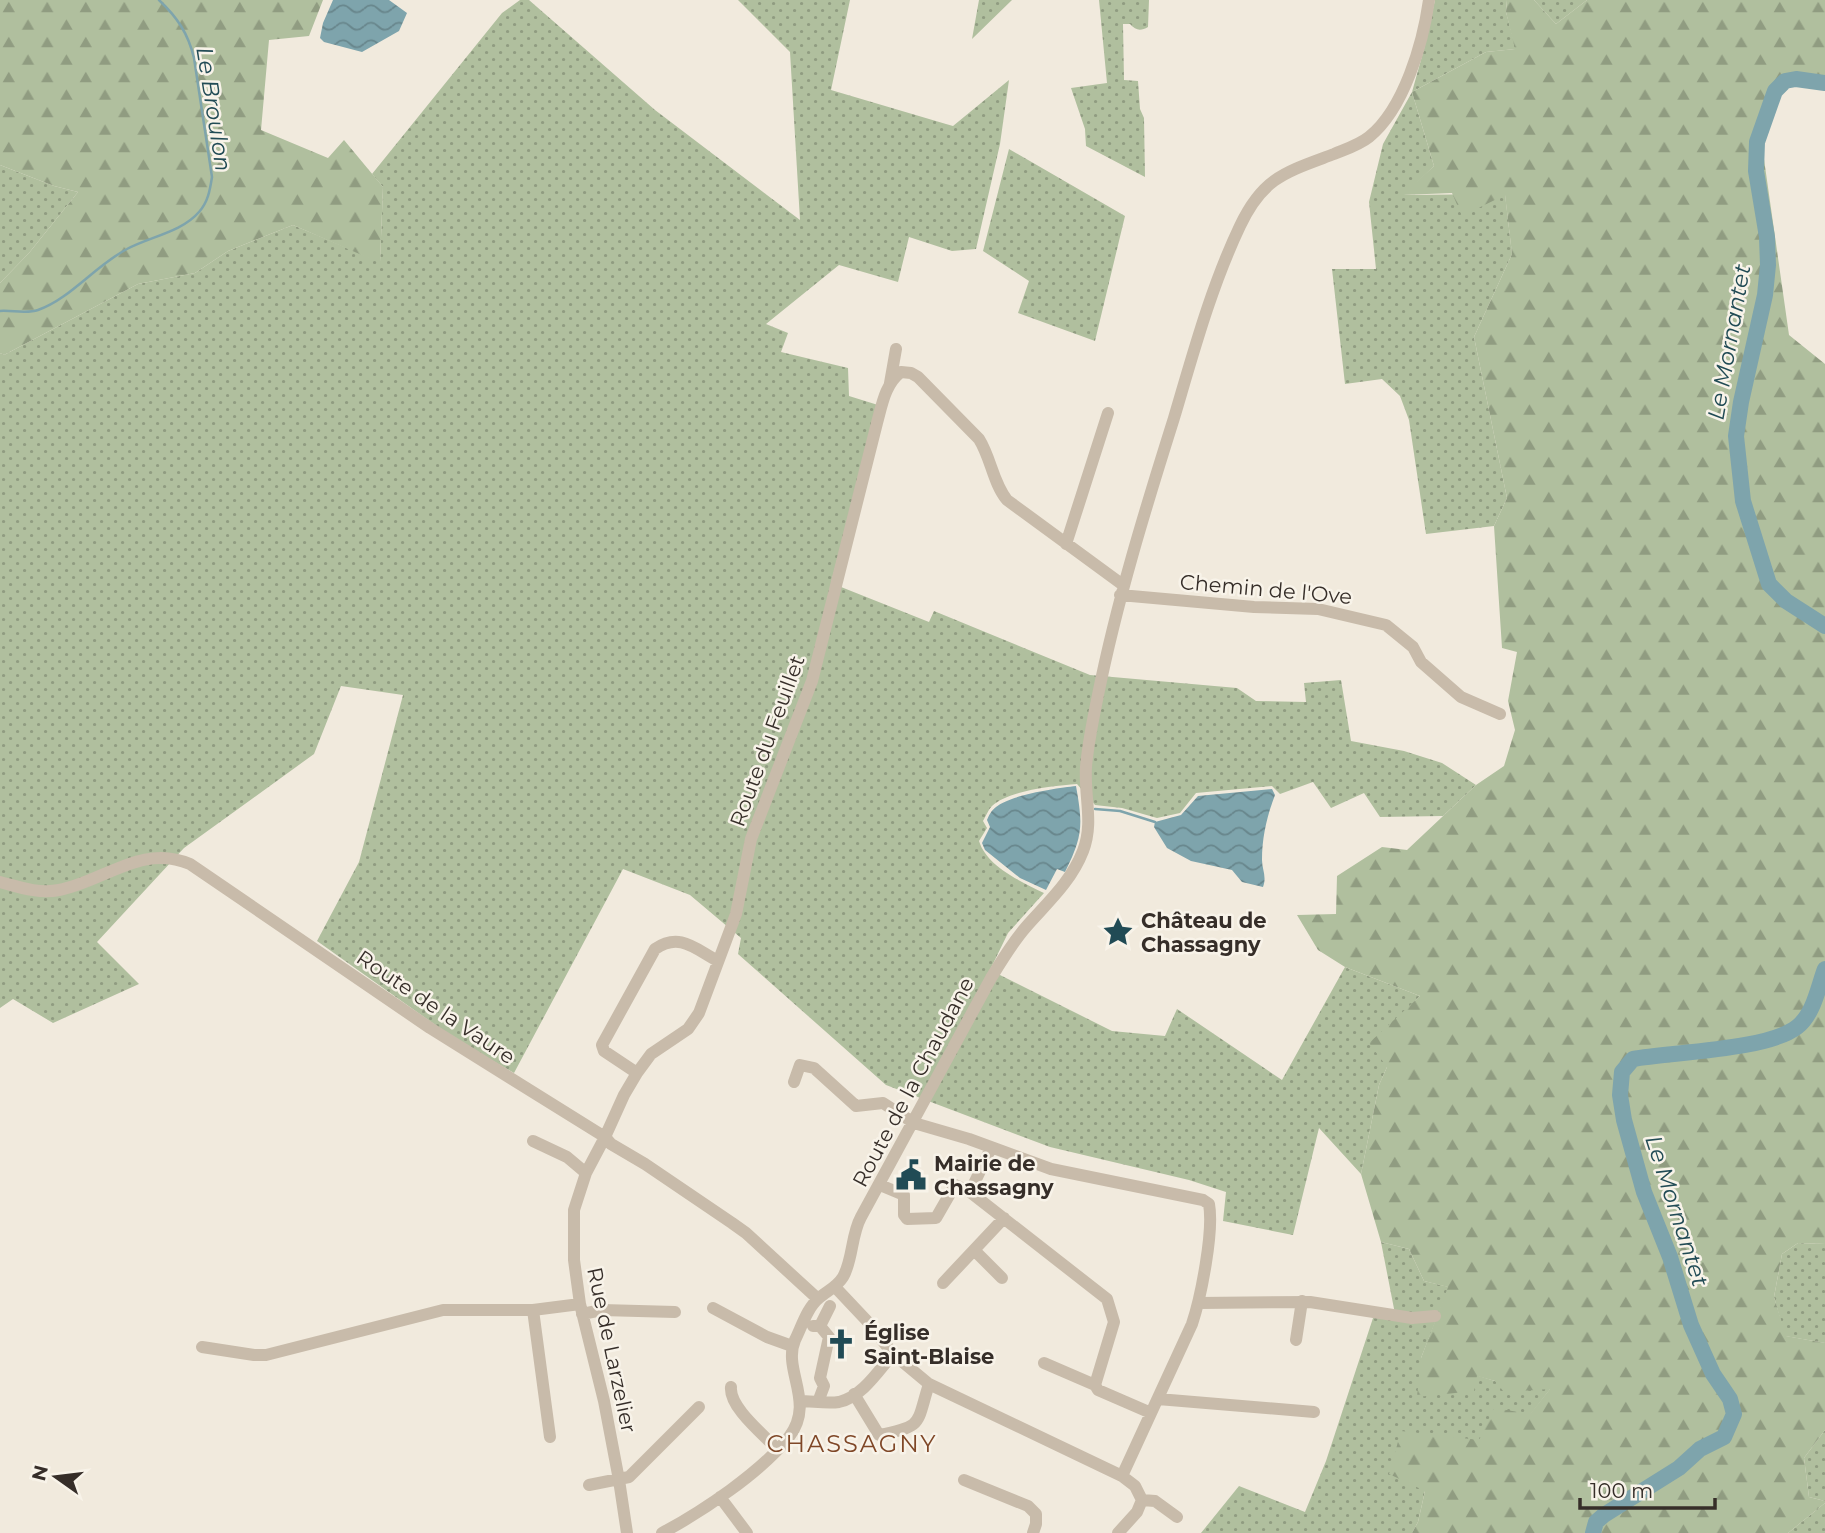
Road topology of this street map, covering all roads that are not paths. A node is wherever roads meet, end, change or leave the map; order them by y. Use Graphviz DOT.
graph roads {
  1 [pos="1429,0"];
  2 [pos="911,373"];
  3 [pos="890,383"];
  4 [pos="1108,413"];
  5 [pos="1066,544"];
  6 [pos="1122,590"];
  7 [pos="1500,714"];
  8 [pos="0,882"];
  9 [pos="719,961"];
  10 [pos="637,1073"];
  11 [pos="794,1082"];
  12 [pos="914,1123"];
  13 [pos="605,1137"];
  14 [pos="533,1141"];
  15 [pos="991,1148"];
  16 [pos="586,1173"];
  17 [pos="880,1185"];
  18 [pos="970,1192"];
  19 [pos="1004,1218"];
  20 [pos="974,1250"];
  21 [pos="1002,1278"];
  22 [pos="943,1283"];
  23 [pos="835,1287"];
  24 [pos="818,1299"];
  25 [pos="1302,1301"];
  26 [pos="1199,1303"];
  27 [pos="830,1306"];
  28 [pos="713,1308"];
  29 [pos="581,1309"];
  30 [pos="533,1310"];
  31 [pos="675,1312"];
  32 [pos="1435,1316"];
  33 [pos="802,1324"];
  34 [pos="820,1326"];
  35 [pos="1296,1340"];
  36 [pos="792,1346"];
  37 [pos="202,1347"];
  38 [pos="893,1354"];
  39 [pos="1044,1363"];
  40 [pos="929,1384"];
  41 [pos="1095,1385"];
  42 [pos="731,1388"];
  43 [pos="855,1394"];
  44 [pos="1158,1399"];
  45 [pos="800,1401"];
  46 [pos="818,1402"];
  47 [pos="699,1407"];
  48 [pos="1314,1412"];
  49 [pos="1151,1413"];
  50 [pos="550,1437"];
  51 [pos="777,1449"];
  52 [pos="1122,1476"];
  53 [pos="620,1480"];
  54 [pos="964,1480"];
  55 [pos="589,1485"];
  56 [pos="720,1497"];
  57 [pos="1142,1500"];
  58 [pos="1177,1517"];
  59 [pos="627,1533"];
  60 [pos="662,1533"];
  61 [pos="747,1533"];
  62 [pos="1033,1533"];
  63 [pos="1118,1533"];
  1 -- 6 [label="street, Route de la Chaudane"];
  2 -- 3 [label="street"];
  2 -- 3 [label="street, Route du Feuillet"];
  2 -- 5 [label="street"];
  3 -- 9 [label="street, Route du Feuillet"];
  4 -- 5 [label="street"];
  5 -- 6 [label="street"];
  6 -- 7 [label="street, Chemin de l'Ove"];
  6 -- 12 [label="street, Route de la Chaudane"];
  8 -- 13 [label="street, Route de la Vaure"];
  9 -- 10 [label="street, Route du Feuillet"];
  9 -- 10 [label="street"];
  10 -- 13 [label="street, Rue de Larzelier"];
  11 -- 12 [label="street"];
  12 -- 15 [label="street"];
  12 -- 17 [label="street, Route de la Chaudane"];
  13 -- 16 [label="street, Rue de Larzelier"];
  13 -- 24 [label="street, Route de la Vaure"];
  14 -- 16 [label="street"];
  15 -- 18 [label="street"];
  15 -- 26 [label="street"];
  16 -- 29 [label="street, Rue de Larzelier"];
  17 -- 18 [label="street"];
  17 -- 23 [label="street, Route de la Chaudane"];
  18 -- 19 [label="street"];
  19 -- 20 [label="street"];
  19 -- 41 [label="street"];
  20 -- 21 [label="street"];
  20 -- 22 [label="street"];
  23 -- 24 [label="street"];
  23 -- 38 [label="street"];
  24 -- 33 [label="street"];
  25 -- 26 [label="street"];
  25 -- 32 [label="street"];
  25 -- 35 [label="street"];
  26 -- 44 [label="street"];
  27 -- 34 [label="street"];
  28 -- 36 [label="street"];
  29 -- 30 [label="street"];
  29 -- 31 [label="street"];
  29 -- 53 [label="street, Rue de Larzelier"];
  30 -- 37 [label="street"];
  30 -- 50 [label="street"];
  33 -- 34 [label="street"];
  33 -- 36 [label="street"];
  34 -- 46 [label="street"];
  36 -- 45 [label="street"];
  38 -- 40 [label="street"];
  38 -- 43 [label="street"];
  39 -- 41 [label="street"];
  40 -- 43 [label="street"];
  40 -- 52 [label="street"];
  41 -- 49 [label="street"];
  42 -- 51 [label="street"];
  43 -- 46 [label="street"];
  44 -- 48 [label="street"];
  44 -- 49 [label="street"];
  45 -- 46 [label="street"];
  45 -- 51 [label="street"];
  47 -- 53 [label="street"];
  49 -- 52 [label="street"];
  51 -- 56 [label="street"];
  52 -- 57 [label="street"];
  53 -- 55 [label="street"];
  53 -- 59 [label="street, Rue de Larzelier"];
  54 -- 62 [label="street"];
  56 -- 60 [label="street"];
  56 -- 61 [label="street"];
  57 -- 58 [label="street"];
  57 -- 63 [label="street"];
}
